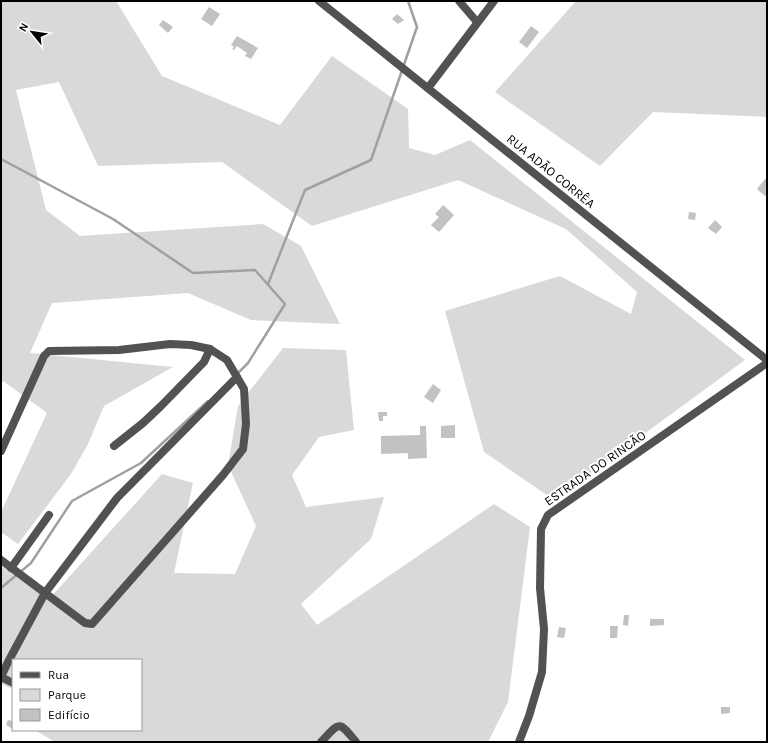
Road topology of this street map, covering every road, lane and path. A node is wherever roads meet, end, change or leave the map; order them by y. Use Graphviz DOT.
graph roads {
  1 [pos="319,1"];
  2 [pos="459,1"];
  3 [pos="494,1"];
  4 [pos="477,22"];
  5 [pos="428,88"];
  6 [pos="210,349"];
  7 [pos="767,361"];
  8 [pos="237,377"];
  9 [pos="114,446"];
  10 [pos="1,451"];
  11 [pos="49,515"];
  12 [pos="1,560"];
  13 [pos="11,568"];
  14 [pos="45,593"];
  15 [pos="1,677"];
  16 [pos="12,682"];
  17 [pos="320,742"];
  18 [pos="356,742"];
  19 [pos="519,742"];
  1 -- 5 [label="street, RUA ADÃO CORRÊA"];
  2 -- 4 [label="street"];
  3 -- 4 [label="street"];
  4 -- 5 [label="street"];
  5 -- 7 [label="street, RUA ADÃO CORRÊA"];
  6 -- 8 [label="street"];
  6 -- 9 [label="street"];
  6 -- 10 [label="street"];
  7 -- 19 [label="street, ESTRADA DO RINCÃO"];
  8 -- 14 [label="street"];
  8 -- 14 [label="street"];
  11 -- 13 [label="street"];
  12 -- 13 [label="street"];
  13 -- 14 [label="street"];
  14 -- 15 [label="street"];
  15 -- 16 [label="street"];
  17 -- 18 [label="street"];
}
